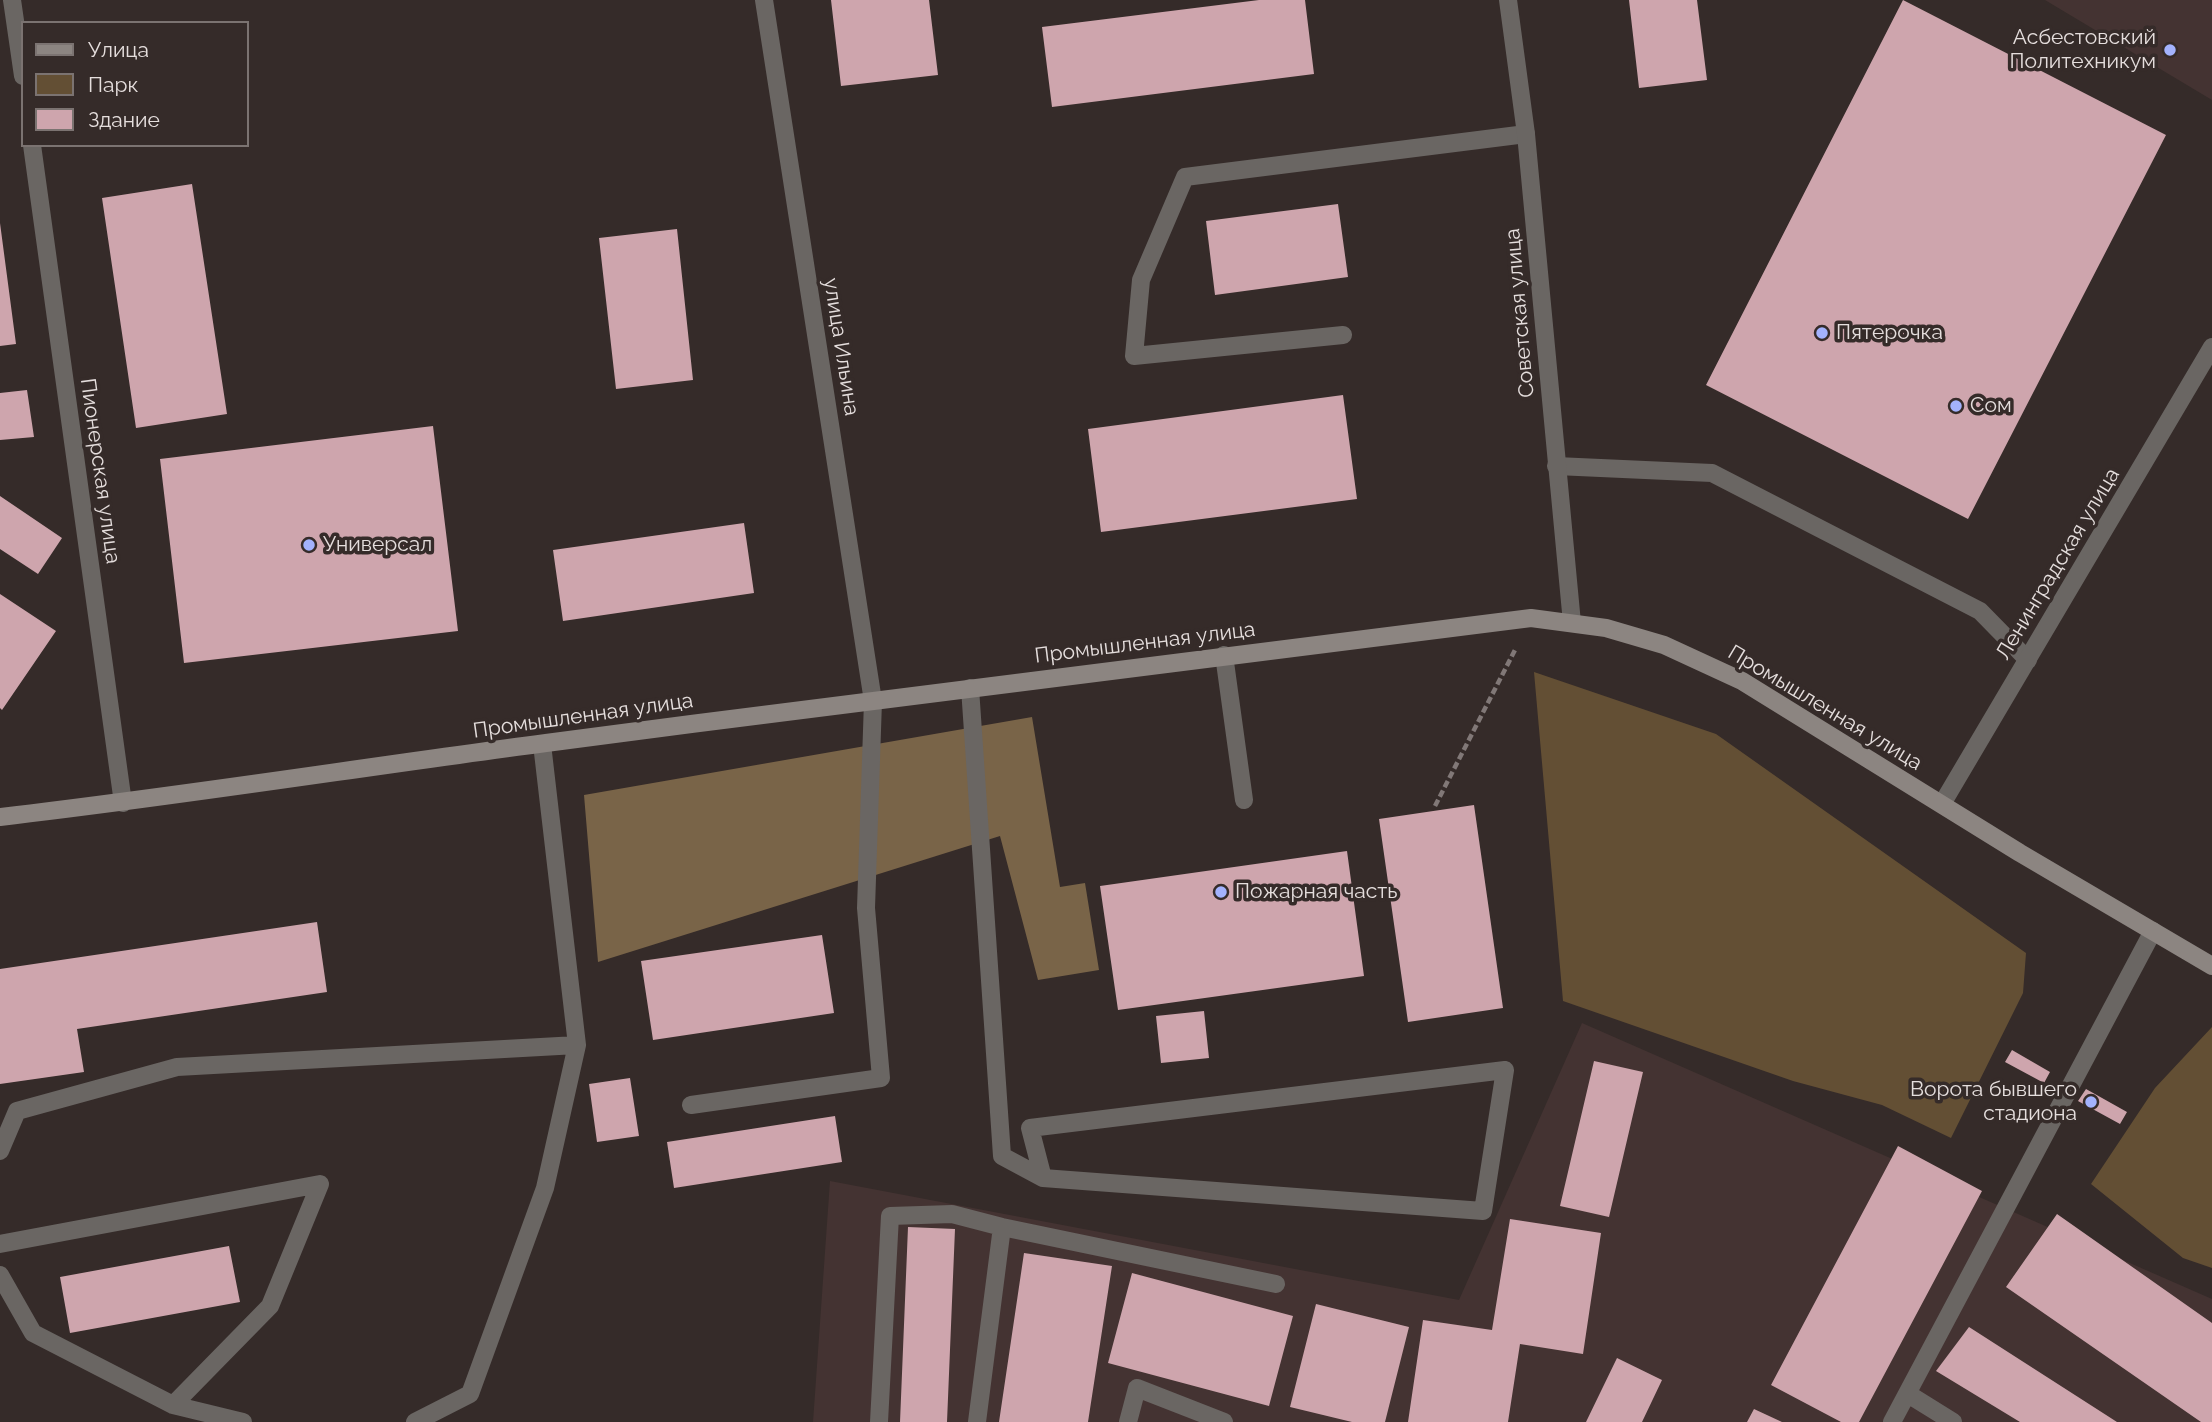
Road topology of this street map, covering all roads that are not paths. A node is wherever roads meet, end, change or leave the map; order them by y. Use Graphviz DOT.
graph roads {
  1 [pos="12,0"];
  2 [pos="764,0"];
  3 [pos="1508,0"];
  4 [pos="21,62"];
  5 [pos="1526,134"];
  6 [pos="32,147"];
  7 [pos="1343,335"];
  8 [pos="2212,347"];
  9 [pos="1556,466"];
  10 [pos="1572,623"];
  11 [pos="1224,655"];
  12 [pos="2028,660"];
  13 [pos="970,688"];
  14 [pos="873,701"];
  15 [pos="542,744"];
  16 [pos="1244,800"];
  17 [pos="123,803"];
  18 [pos="1942,804"];
  19 [pos="0,817"];
  20 [pos="2153,931"];
  21 [pos="2212,966"];
  22 [pos="577,1045"];
  23 [pos="691,1105"];
  24 [pos="0,1151"];
  25 [pos="1042,1178"];
  26 [pos="1002,1227"];
  27 [pos="0,1244"];
  28 [pos="0,1275"];
  29 [pos="1276,1284"];
  30 [pos="1908,1394"];
  31 [pos="173,1405"];
  32 [pos="243,1422"];
  33 [pos="415,1422"];
  34 [pos="879,1422"];
  35 [pos="977,1422"];
  36 [pos="1128,1422"];
  37 [pos="1224,1422"];
  38 [pos="1892,1422"];
  39 [pos="1953,1422"];
  1 -- 4 [label="street"];
  2 -- 14 [label="street, улица Ильина"];
  3 -- 5 [label="street, Советская улица"];
  5 -- 7 [label="street"];
  5 -- 9 [label="street, Советская улица"];
  6 -- 17 [label="street, Пионерская улица"];
  8 -- 12 [label="street, Ленинградская улица"];
  9 -- 10 [label="street, Советская улица"];
  9 -- 12 [label="street"];
  10 -- 11 [label="main road, Промышленная улица"];
  10 -- 18 [label="main road, Промышленная улица"];
  11 -- 13 [label="main road, Промышленная улица"];
  11 -- 16 [label="street"];
  12 -- 18 [label="street, Ленинградская улица"];
  13 -- 14 [label="main road, Промышленная улица"];
  13 -- 25 [label="street"];
  14 -- 15 [label="main road, Промышленная улица"];
  14 -- 23 [label="street, улица Ильина"];
  15 -- 17 [label="main road, Промышленная улица"];
  15 -- 22 [label="street"];
  17 -- 19 [label="main road, Промышленная улица"];
  18 -- 20 [label="main road, Промышленная улица"];
  20 -- 21 [label="main road, Промышленная улица"];
  20 -- 30 [label="street"];
  22 -- 24 [label="street"];
  22 -- 33 [label="street"];
  25 -- 25 [label="street"];
  26 -- 29 [label="street"];
  26 -- 34 [label="street"];
  26 -- 35 [label="street"];
  27 -- 31 [label="street"];
  28 -- 31 [label="street"];
  30 -- 38 [label="street"];
  30 -- 39 [label="street"];
  31 -- 32 [label="street"];
  36 -- 37 [label="street"];
}
